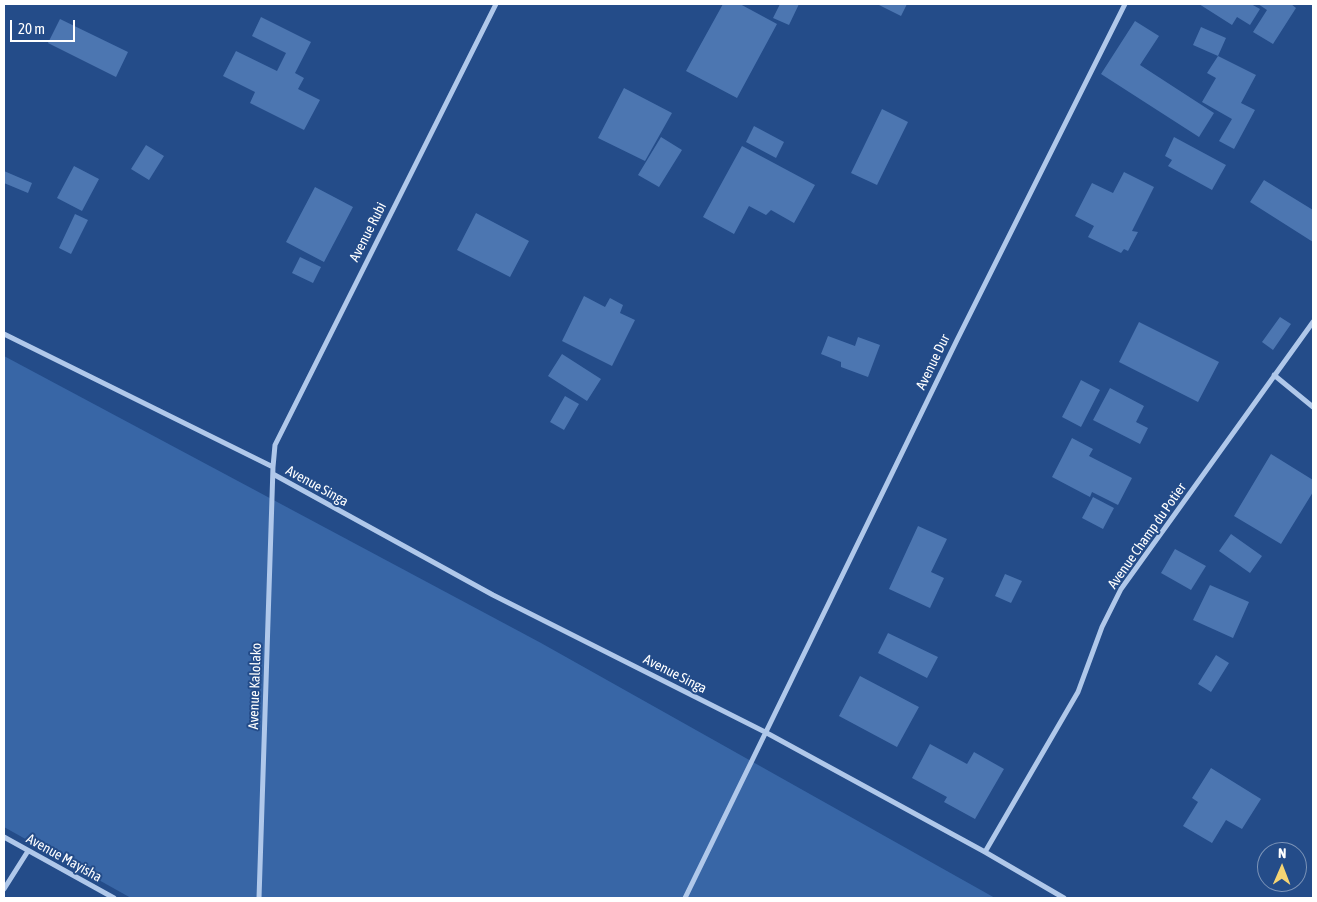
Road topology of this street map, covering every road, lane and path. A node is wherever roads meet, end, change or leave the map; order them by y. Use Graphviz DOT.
graph roads {
  1 [pos="496,4"];
  2 [pos="1125,4"];
  3 [pos="1313,322"];
  4 [pos="4,334"];
  5 [pos="1274,375"];
  6 [pos="1313,407"];
  7 [pos="273,466"];
  8 [pos="273,474"];
  9 [pos="765,732"];
  10 [pos="4,837"];
  11 [pos="28,851"];
  12 [pos="986,852"];
  13 [pos="4,889"];
  14 [pos="114,898"];
  15 [pos="259,898"];
  16 [pos="685,898"];
  17 [pos="1064,898"];
  1 -- 7 [label="street, Avenue Rubi"];
  2 -- 9 [label="street, Avenue Dur"];
  3 -- 5 [label="street, Avenue Champ du Potier"];
  4 -- 7 [label="street, Avenue Singa"];
  5 -- 6 [label="street"];
  5 -- 12 [label="street, Avenue Champ du Potier"];
  7 -- 8 [label="street, Avenue Rubi"];
  8 -- 9 [label="street, Avenue Singa"];
  8 -- 15 [label="street, Avenue Kalolako"];
  9 -- 12 [label="street, Avenue Singa"];
  9 -- 16 [label="street, Avenue Dur"];
  10 -- 11 [label="street, Avenue Mayisha"];
  11 -- 13 [label="street"];
  11 -- 14 [label="street, Avenue Mayisha"];
  12 -- 17 [label="street, Avenue Singa"];
}
